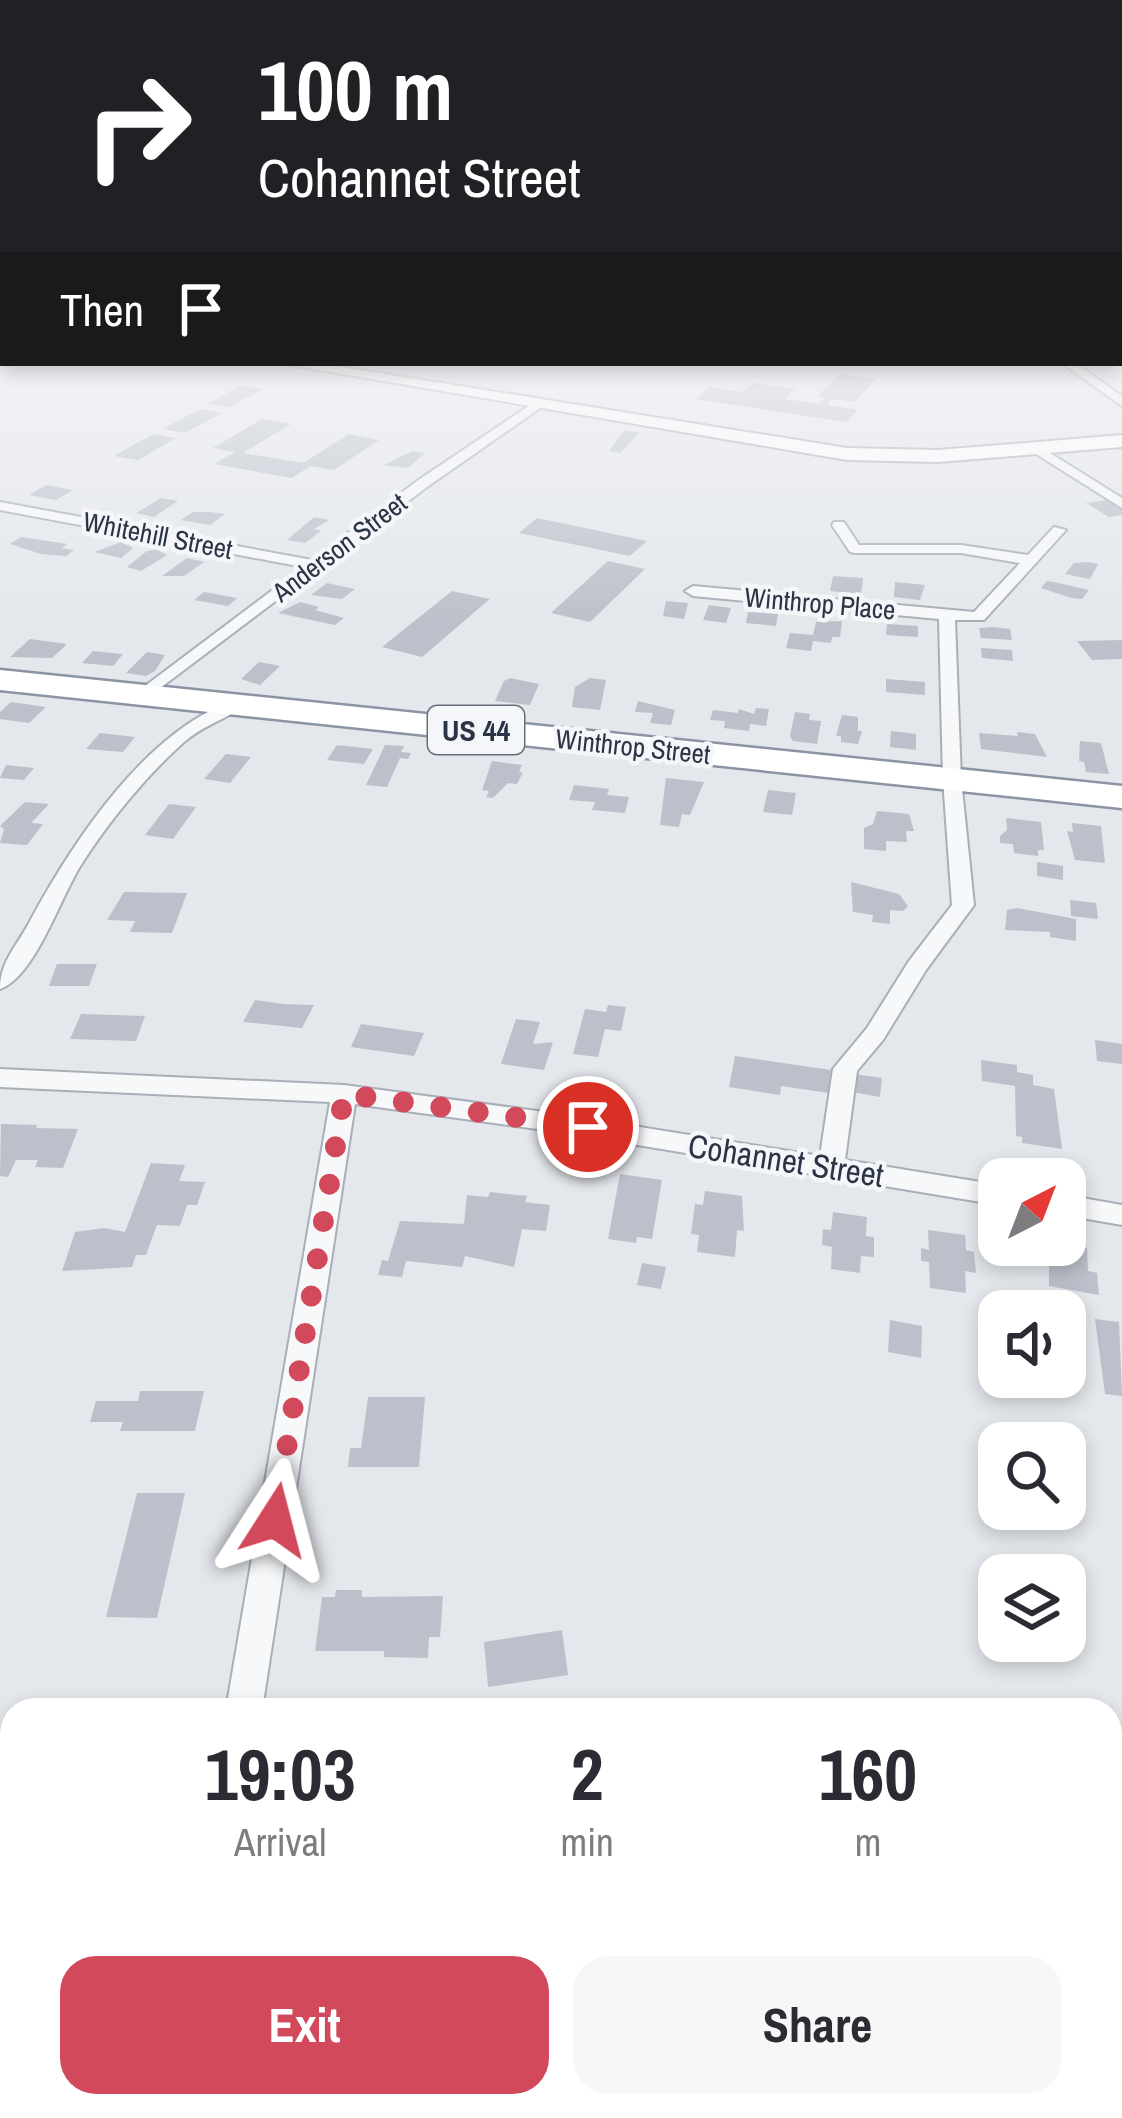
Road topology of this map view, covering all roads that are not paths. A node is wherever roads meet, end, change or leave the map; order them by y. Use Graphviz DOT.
graph roads {
  1 [pos="508,425"];
  2 [pos="670,425"];
  3 [pos="1122,441"];
  4 [pos="1037,449"];
  5 [pos="1122,504"];
  6 [pos="0,506"];
  7 [pos="839,524"];
  8 [pos="1059,530"];
  9 [pos="1031,560"];
  10 [pos="315,565"];
  11 [pos="693,591"];
  12 [pos="947,615"];
  13 [pos="0,680"];
  14 [pos="143,695"];
  15 [pos="236,705"];
  16 [pos="952,779"];
  17 [pos="1122,797"];
  18 [pos="0,982"];
  19 [pos="0,1078"];
  20 [pos="344,1094"];
  21 [pos="831,1167"];
  22 [pos="978,1192"];
  23 [pos="1086,1209"];
  24 [pos="1122,1215"];
  25 [pos="246,1698"];
  1 -- 10 [label="street, Anderson Street"];
  2 -- 4 [label="street"];
  3 -- 4 [label="street"];
  4 -- 5 [label="street"];
  6 -- 10 [label="street, Whitehill Street"];
  7 -- 9 [label="street"];
  8 -- 9 [label="street"];
  9 -- 12 [label="street"];
  10 -- 14 [label="street, Anderson Street"];
  11 -- 12 [label="street, Winthrop Place"];
  12 -- 16 [label="street"];
  13 -- 14 [label="highway, Winthrop Street / US 44"];
  14 -- 15 [label="highway, Winthrop Street / US 44"];
  15 -- 16 [label="highway, Winthrop Street / US 44"];
  15 -- 18 [label="street"];
  16 -- 17 [label="highway, Winthrop Street / US 44"];
  16 -- 21 [label="street"];
  19 -- 20 [label="street, Cohannet Street"];
  20 -- 21 [label="street, Cohannet Street"];
  20 -- 25 [label="street"];
  21 -- 22 [label="street, Cohannet Street"];
  23 -- 24 [label="street"];
}
